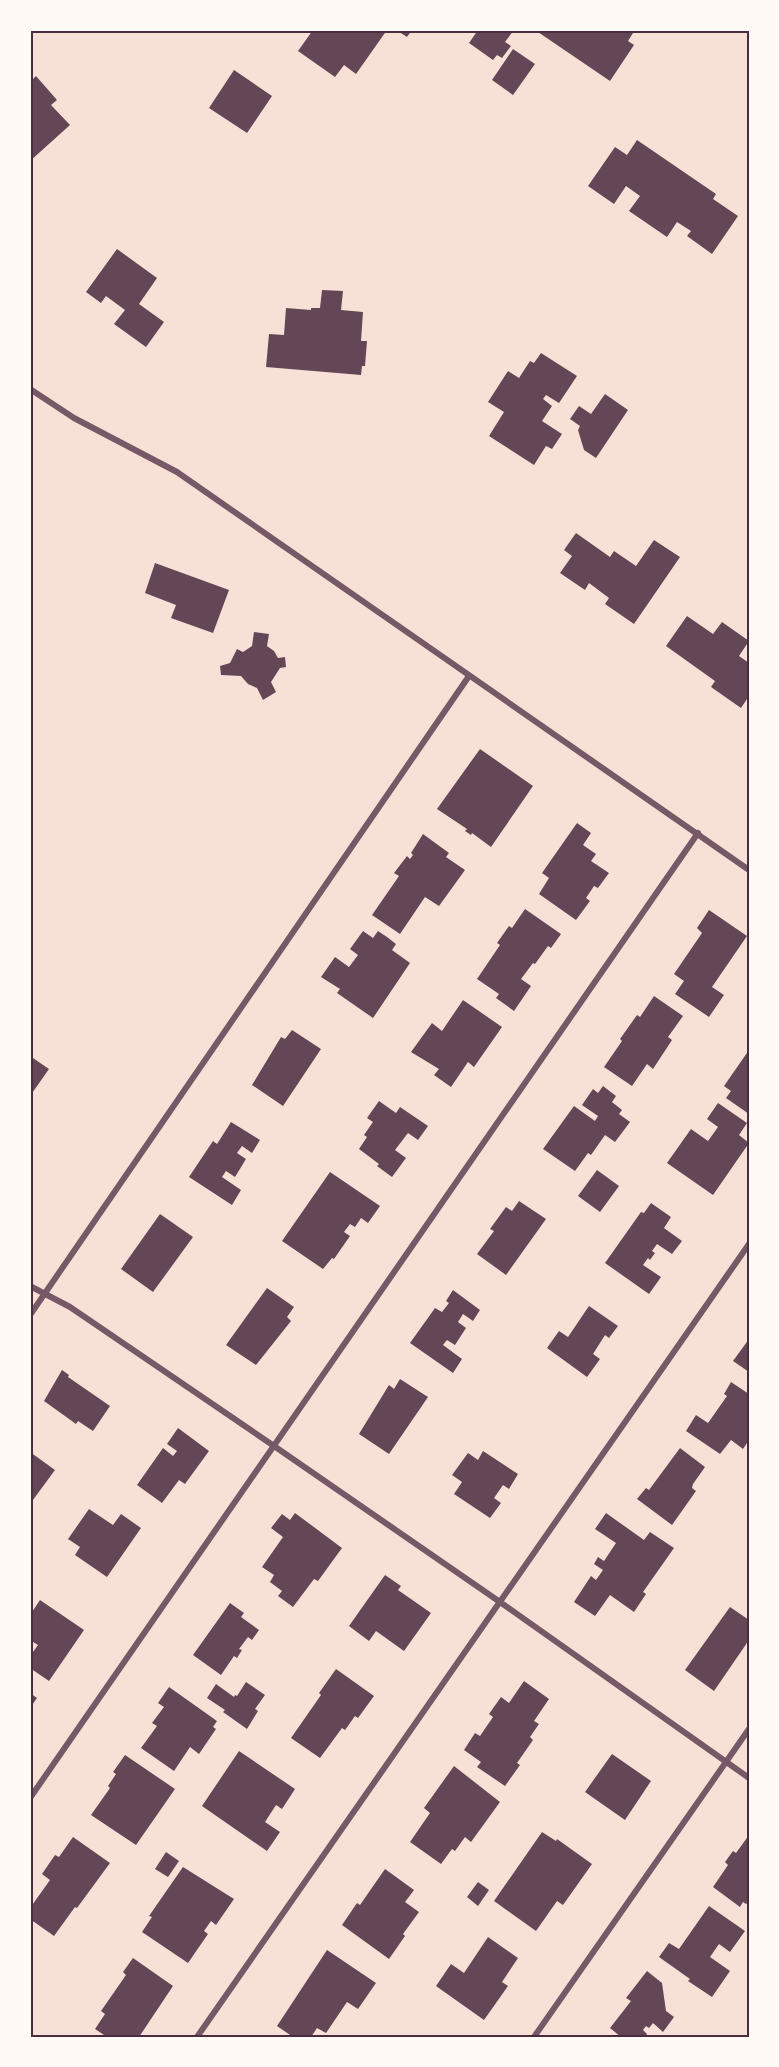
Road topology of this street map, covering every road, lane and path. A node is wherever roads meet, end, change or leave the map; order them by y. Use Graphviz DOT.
graph roads {
  1 [pos="30,389"];
  2 [pos="469,676"];
  3 [pos="698,833"];
  4 [pos="749,870"];
  5 [pos="749,1244"];
  6 [pos="30,1286"];
  7 [pos="44,1294"];
  8 [pos="30,1315"];
  9 [pos="274,1446"];
  10 [pos="500,1602"];
  11 [pos="749,1729"];
  12 [pos="726,1762"];
  13 [pos="749,1778"];
  14 [pos="30,1798"];
  15 [pos="197,2037"];
  16 [pos="534,2037"];
  1 -- 2 [label="street"];
  2 -- 3 [label="street"];
  2 -- 7 [label="street"];
  3 -- 4 [label="street"];
  3 -- 9 [label="street"];
  5 -- 10 [label="street"];
  6 -- 7 [label="street"];
  7 -- 8 [label="street"];
  7 -- 9 [label="street"];
  9 -- 10 [label="street"];
  9 -- 14 [label="street"];
  10 -- 12 [label="street"];
  10 -- 15 [label="street"];
  11 -- 12 [label="street"];
  12 -- 13 [label="street"];
  12 -- 16 [label="street"];
}
